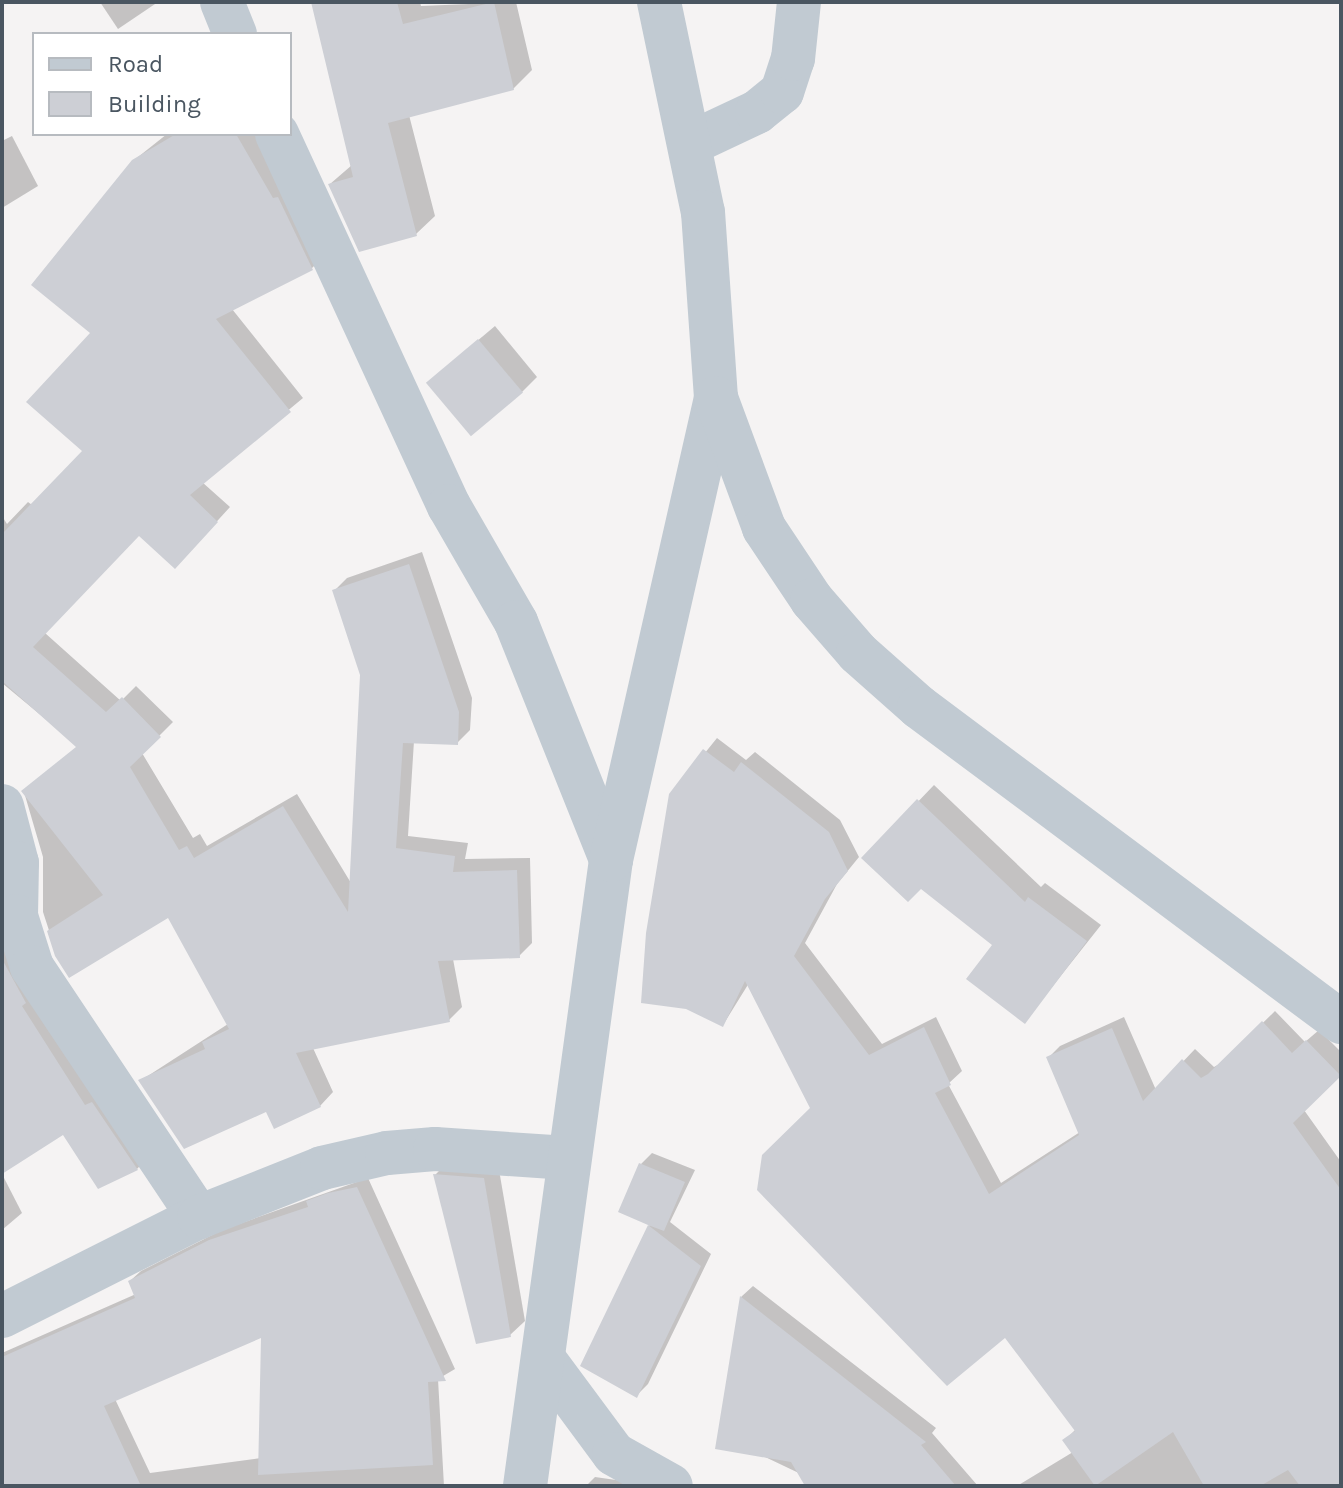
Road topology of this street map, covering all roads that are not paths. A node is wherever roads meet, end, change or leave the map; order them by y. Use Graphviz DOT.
graph roads {
  1 [pos="222,2"];
  2 [pos="659,2"];
  3 [pos="799,2"];
  4 [pos="234,32"];
  5 [pos="278,136"];
  6 [pos="691,143"];
  7 [pos="716,398"];
  8 [pos="2,806"];
  9 [pos="611,860"];
  10 [pos="1341,1022"];
  11 [pos="568,1158"];
  12 [pos="199,1217"];
  13 [pos="2,1316"];
  14 [pos="546,1362"];
  15 [pos="525,1486"];
  16 [pos="671,1486"];
  1 -- 4 [label="street"];
  2 -- 6 [label="street"];
  3 -- 6 [label="street"];
  5 -- 9 [label="street"];
  6 -- 7 [label="street"];
  7 -- 9 [label="street"];
  7 -- 10 [label="street"];
  8 -- 12 [label="street"];
  9 -- 11 [label="street"];
  11 -- 12 [label="street"];
  11 -- 14 [label="street"];
  12 -- 13 [label="street"];
  14 -- 15 [label="street"];
  14 -- 16 [label="street"];
}
